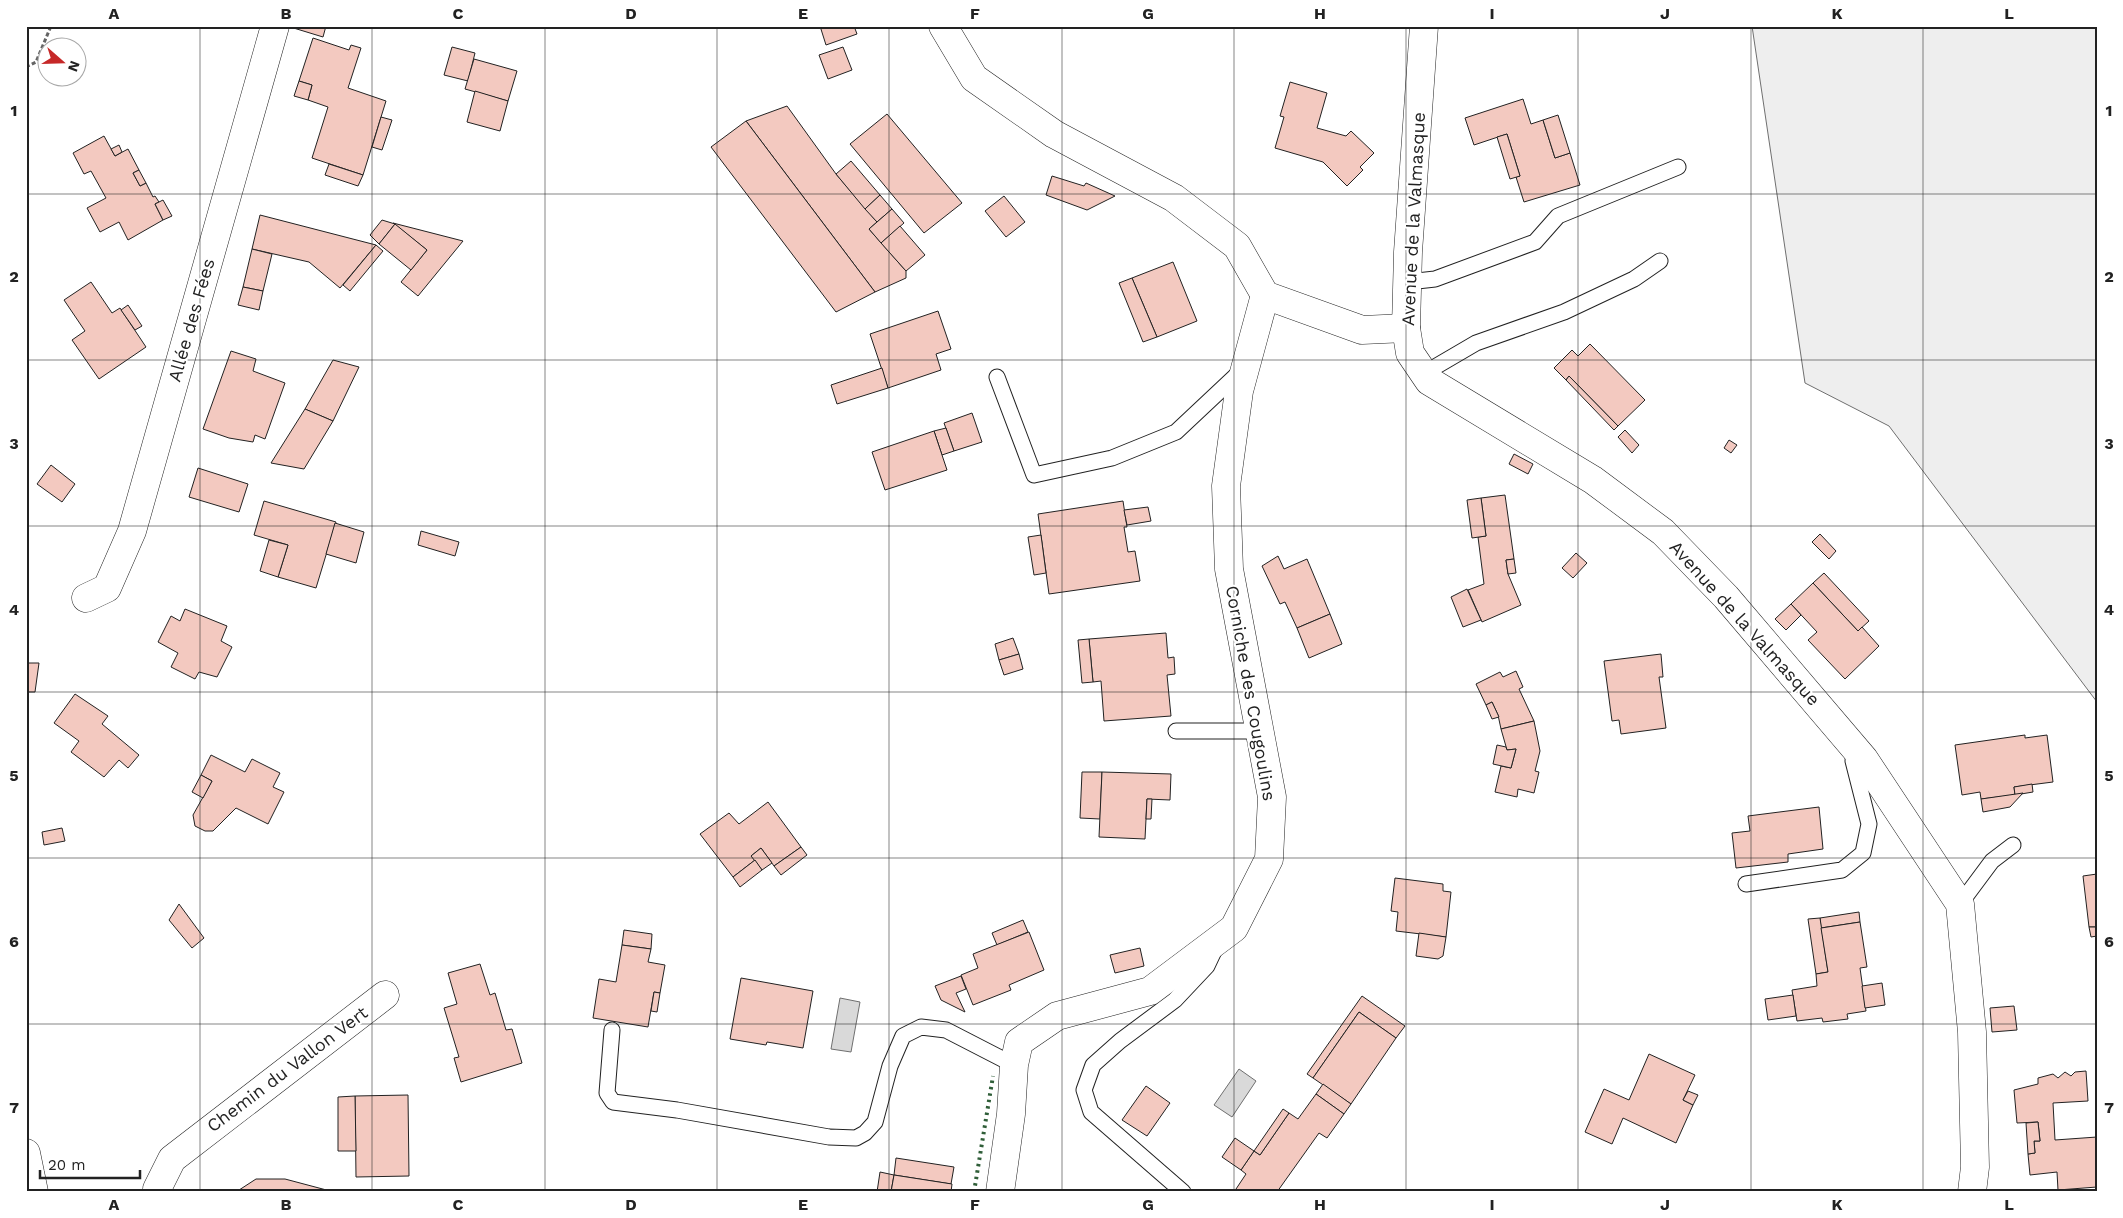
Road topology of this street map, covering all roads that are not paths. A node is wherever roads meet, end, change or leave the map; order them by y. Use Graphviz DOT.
graph roads {
  1 [pos="275,26"];
  2 [pos="943,26"];
  3 [pos="1424,26"];
  4 [pos="1678,167"];
  5 [pos="1660,261"];
  6 [pos="1408,282"];
  7 [pos="1265,295"];
  8 [pos="1406,328"];
  9 [pos="1246,365"];
  10 [pos="1423,374"];
  11 [pos="997,377"];
  12 [pos="86,598"];
  13 [pos="1176,731"];
  14 [pos="1260,732"];
  15 [pos="1854,748"];
  16 [pos="2013,845"];
  17 [pos="1746,884"];
  18 [pos="1960,904"];
  19 [pos="1220,938"];
  20 [pos="385,995"];
  21 [pos="612,1030"];
  22 [pos="1014,1065"];
  23 [pos="26,1153"];
  24 [pos="34,1192"];
  25 [pos="157,1192"];
  26 [pos="1000,1192"];
  27 [pos="1183,1192"];
  28 [pos="1972,1192"];
  1 -- 12 [label="main road, Allée des Fées"];
  2 -- 7 [label="main road"];
  3 -- 6 [label="main road, Avenue de la Valmasque"];
  4 -- 6 [label="lane"];
  5 -- 10 [label="lane"];
  6 -- 8 [label="main road, Avenue de la Valmasque"];
  7 -- 8 [label="main road"];
  7 -- 9 [label="main road, Corniche des Cougoulins"];
  8 -- 10 [label="main road, Avenue de la Valmasque"];
  9 -- 11 [label="lane"];
  9 -- 14 [label="main road, Corniche des Cougoulins"];
  10 -- 15 [label="main road, Avenue de la Valmasque"];
  13 -- 14 [label="lane"];
  14 -- 19 [label="main road, Corniche des Cougoulins"];
  15 -- 17 [label="lane"];
  15 -- 18 [label="main road, Avenue de la Valmasque"];
  16 -- 18 [label="lane"];
  18 -- 28 [label="main road, Avenue de la Valmasque"];
  19 -- 22 [label="main road, Corniche des Cougoulins"];
  19 -- 27 [label="lane"];
  20 -- 25 [label="main road, Chemin du Vallon Vert"];
  21 -- 22 [label="lane"];
  22 -- 26 [label="main road, Corniche des Cougoulins"];
  23 -- 24 [label="main road"];
}
